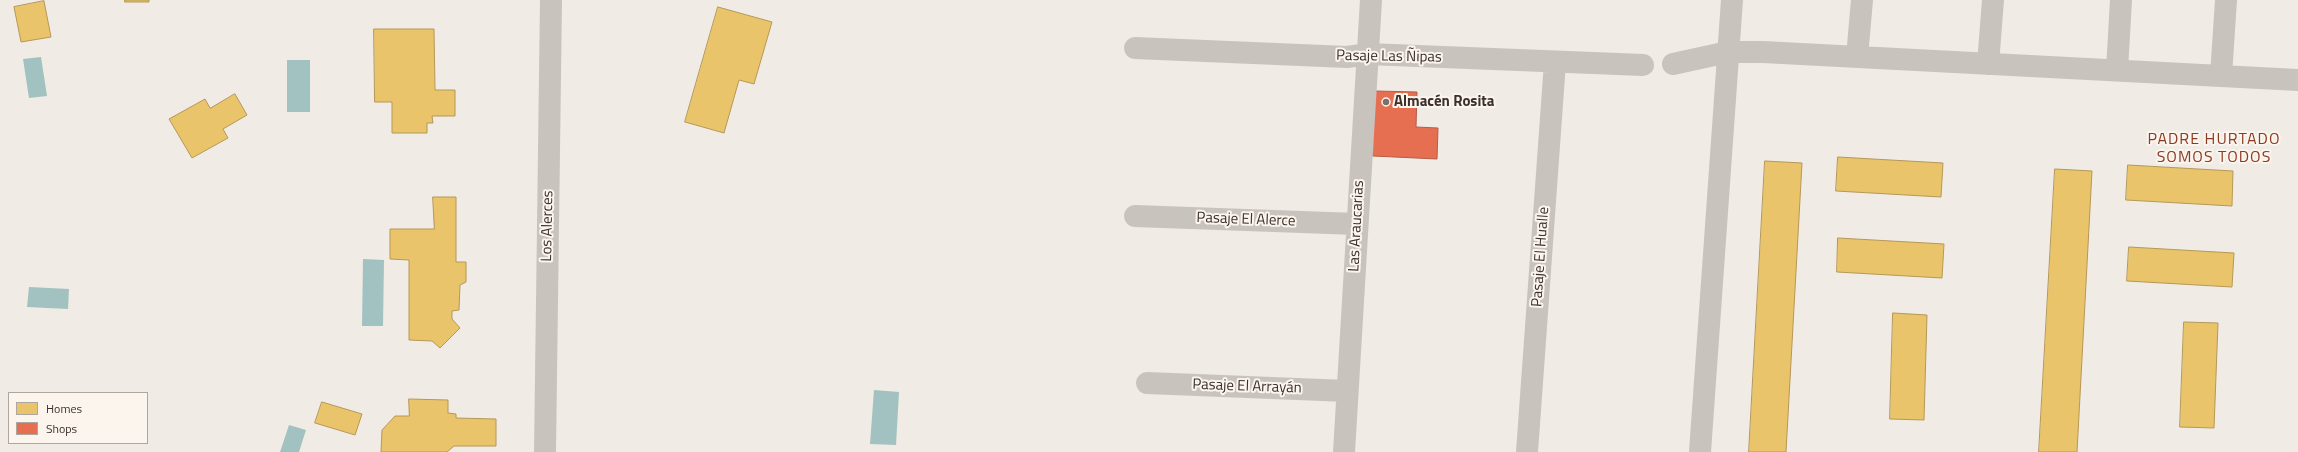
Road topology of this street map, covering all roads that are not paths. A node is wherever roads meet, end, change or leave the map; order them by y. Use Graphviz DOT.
graph roads {
  1 [pos="551,0"];
  2 [pos="1371,0"];
  3 [pos="1732,0"];
  4 [pos="1862,0"];
  5 [pos="1993,0"];
  6 [pos="2121,0"];
  7 [pos="2226,0"];
  8 [pos="1135,48"];
  9 [pos="1728,52"];
  10 [pos="1368,54"];
  11 [pos="1857,57"];
  12 [pos="1555,62"];
  13 [pos="1673,64"];
  14 [pos="1988,64"];
  15 [pos="1642,65"];
  16 [pos="2117,70"];
  17 [pos="2221,76"];
  18 [pos="2298,80"];
  19 [pos="1136,216"];
  20 [pos="1357,224"];
  21 [pos="1147,383"];
  22 [pos="1347,391"];
  23 [pos="545,452"];
  24 [pos="1344,452"];
  25 [pos="1527,452"];
  26 [pos="1700,452"];
  1 -- 23 [label="street, Los Alerces"];
  2 -- 10 [label="street, Las Araucarias"];
  3 -- 9 [label="street"];
  4 -- 11 [label="street"];
  5 -- 14 [label="street"];
  6 -- 16 [label="street"];
  7 -- 17 [label="street"];
  8 -- 10 [label="street, Pasaje Las Ñipas"];
  9 -- 11 [label="street"];
  9 -- 13 [label="street"];
  9 -- 26 [label="street"];
  10 -- 12 [label="street, Pasaje Las Ñipas"];
  10 -- 20 [label="street, Las Araucarias"];
  11 -- 14 [label="street"];
  12 -- 15 [label="street, Pasaje Las Ñipas"];
  12 -- 25 [label="street, Pasaje El Hualle"];
  14 -- 16 [label="street"];
  16 -- 17 [label="street"];
  17 -- 18 [label="street"];
  19 -- 20 [label="street, Pasaje El Alerce"];
  20 -- 22 [label="street, Las Araucarias"];
  21 -- 22 [label="street, Pasaje El Arrayán"];
  22 -- 24 [label="street, Las Araucarias"];
}
